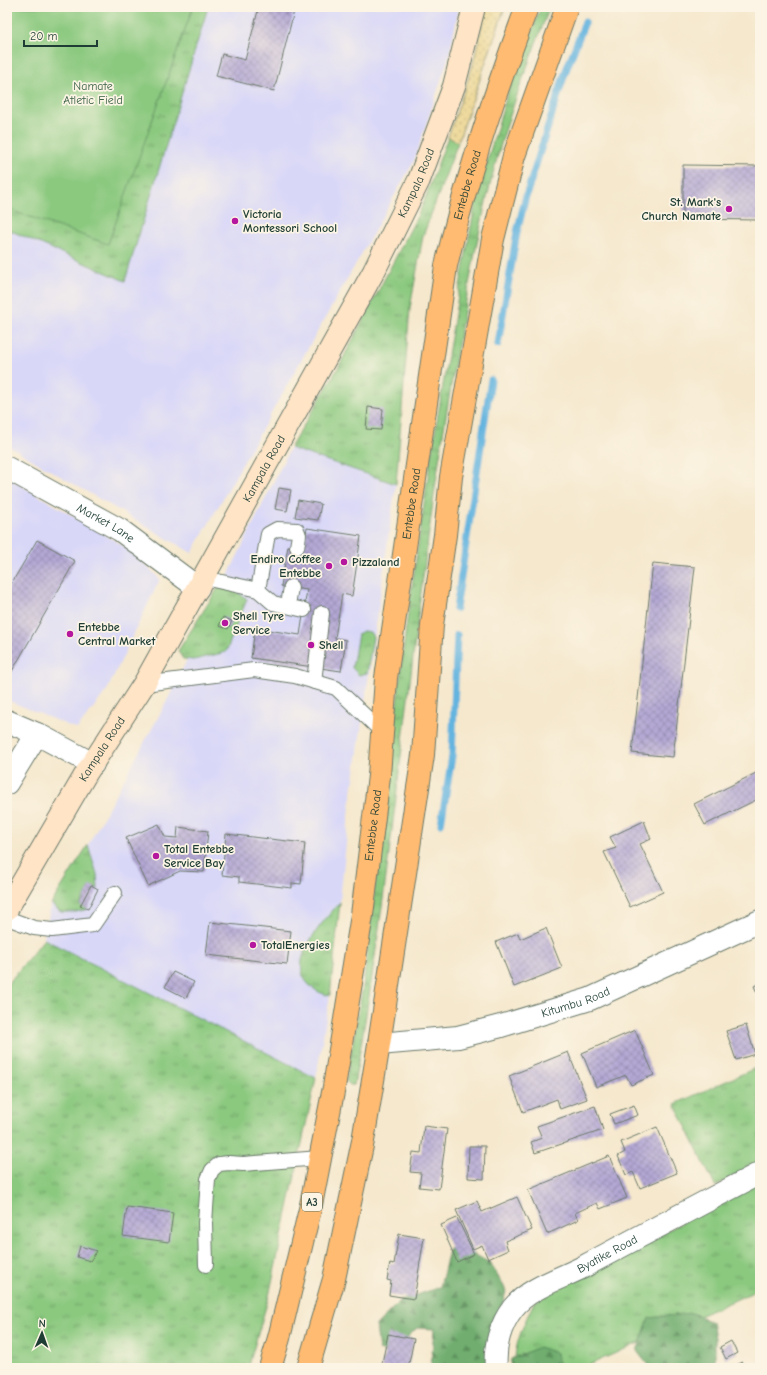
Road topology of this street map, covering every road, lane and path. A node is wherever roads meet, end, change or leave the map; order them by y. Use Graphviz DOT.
graph roads {
  1 [pos="474,7"];
  2 [pos="527,7"];
  3 [pos="567,7"];
  4 [pos="7,468"];
  5 [pos="297,547"];
  6 [pos="201,583"];
  7 [pos="291,588"];
  8 [pos="258,590"];
  9 [pos="288,606"];
  10 [pos="304,610"];
  11 [pos="322,613"];
  12 [pos="314,682"];
  13 [pos="144,684"];
  14 [pos="7,721"];
  15 [pos="381,731"];
  16 [pos="37,734"];
  17 [pos="93,764"];
  18 [pos="7,783"];
  19 [pos="115,893"];
  20 [pos="7,909"];
  21 [pos="7,918"];
  22 [pos="760,921"];
  23 [pos="379,1044"];
  24 [pos="320,1158"];
  25 [pos="760,1173"];
  26 [pos="206,1265"];
  27 [pos="270,1368"];
  28 [pos="308,1368"];
  29 [pos="496,1368"];
  1 -- 6 [label="main road, Kampala Road"];
  2 -- 15 [label="highway, Entebbe Road"];
  3 -- 23 [label="highway"];
  4 -- 6 [label="street, Market Lane"];
  5 -- 8 [label="lane"];
  6 -- 8 [label="lane"];
  6 -- 13 [label="main road, Kampala Road"];
  7 -- 9 [label="lane"];
  8 -- 9 [label="lane"];
  9 -- 10 [label="lane"];
  11 -- 12 [label="lane"];
  12 -- 13 [label="lane"];
  12 -- 15 [label="lane"];
  13 -- 17 [label="main road, Kampala Road"];
  14 -- 16 [label="street"];
  15 -- 24 [label="highway, Entebbe Road / A3"];
  16 -- 17 [label="street"];
  16 -- 18 [label="street"];
  17 -- 20 [label="main road, Kampala Road"];
  19 -- 21 [label="lane"];
  22 -- 23 [label="street, Kitumbu Road"];
  23 -- 28 [label="highway"];
  24 -- 26 [label="lane"];
  24 -- 27 [label="highway, A3"];
  25 -- 29 [label="street, Byatike Road"];
}
